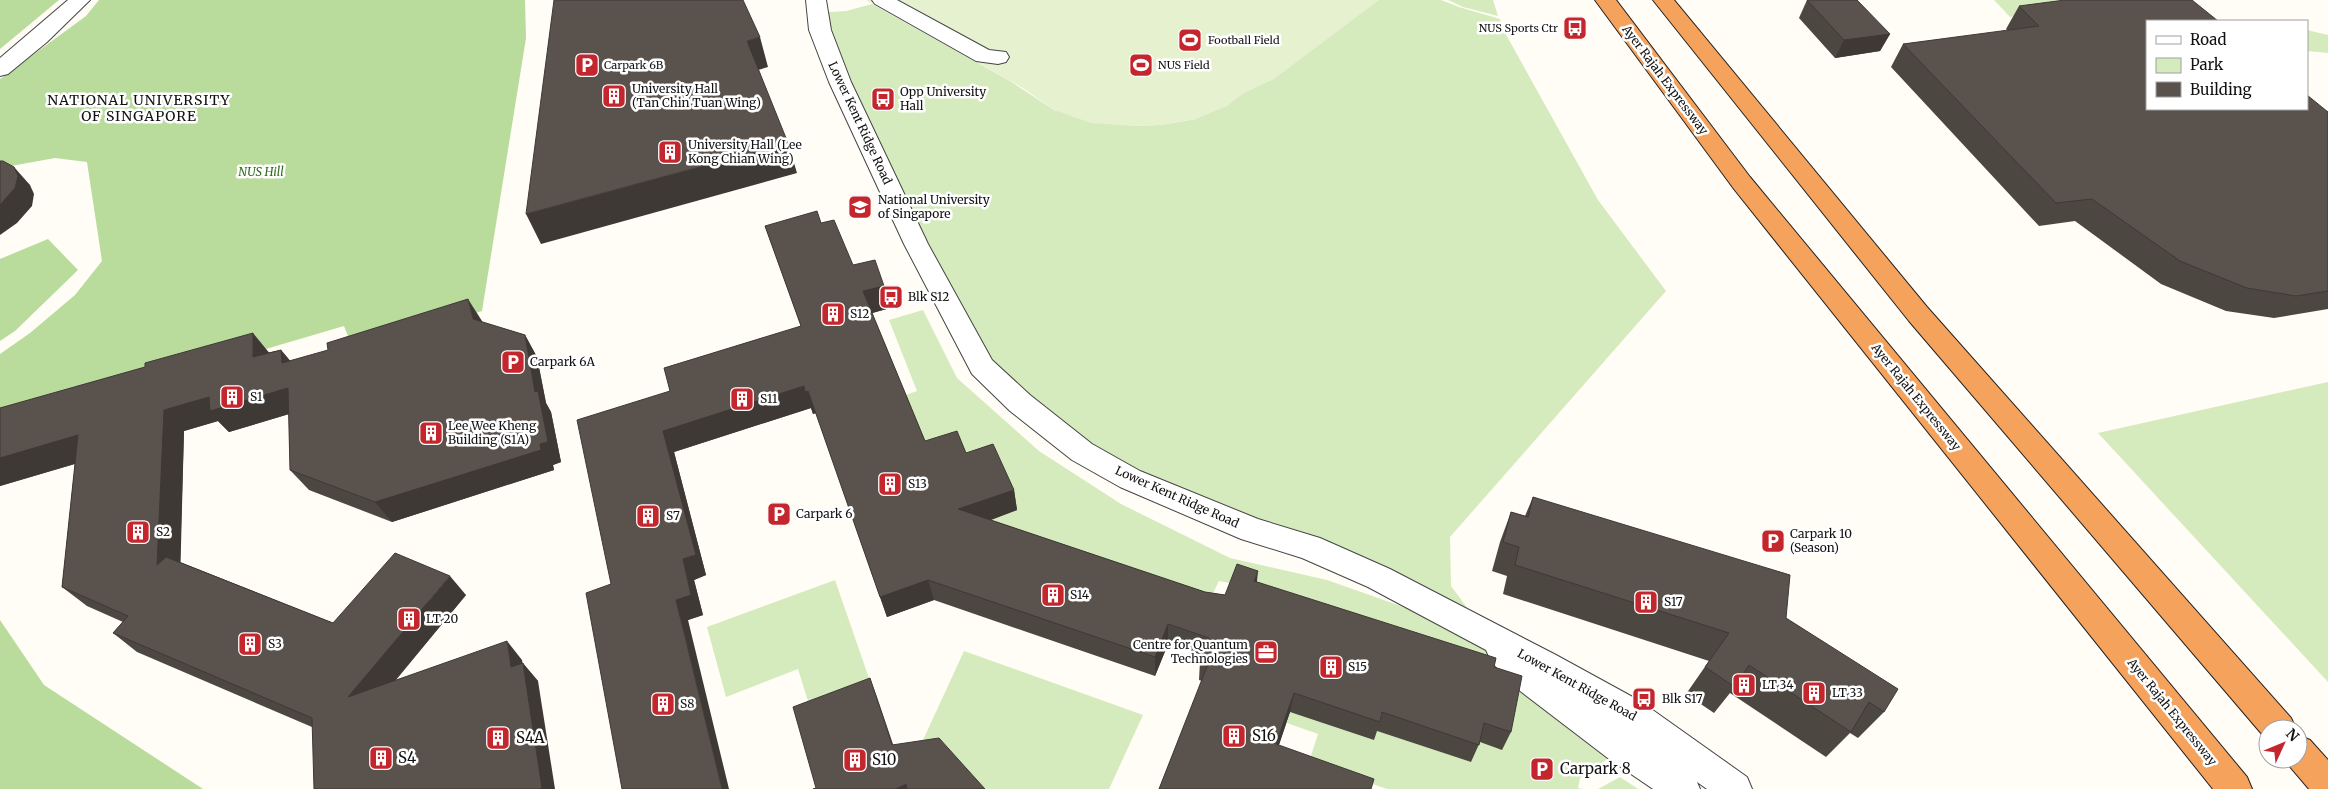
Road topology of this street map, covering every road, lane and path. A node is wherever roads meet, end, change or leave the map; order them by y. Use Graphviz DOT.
graph roads {
  1 [pos="80,0"];
  2 [pos="818,0"];
  3 [pos="882,0"];
  4 [pos="1605,0"];
  5 [pos="1663,0"];
  6 [pos="998,56"];
  7 [pos="0,68"];
  8 [pos="1489,637"];
  9 [pos="2270,719"];
  10 [pos="2308,763"];
  11 [pos="2328,786"];
  12 [pos="1683,789"];
  13 [pos="1735,789"];
  14 [pos="2235,789"];
  1 -- 7 [label="street"];
  2 -- 8 [label="street, Lower Kent Ridge Road"];
  3 -- 6 [label="street"];
  4 -- 14 [label="highway, Ayer Rajah Expressway"];
  5 -- 9 [label="highway"];
  8 -- 12 [label="street, Lower Kent Ridge Road"];
  8 -- 13 [label="street, Lower Kent Ridge Road"];
  10 -- 11 [label="highway"];
}
